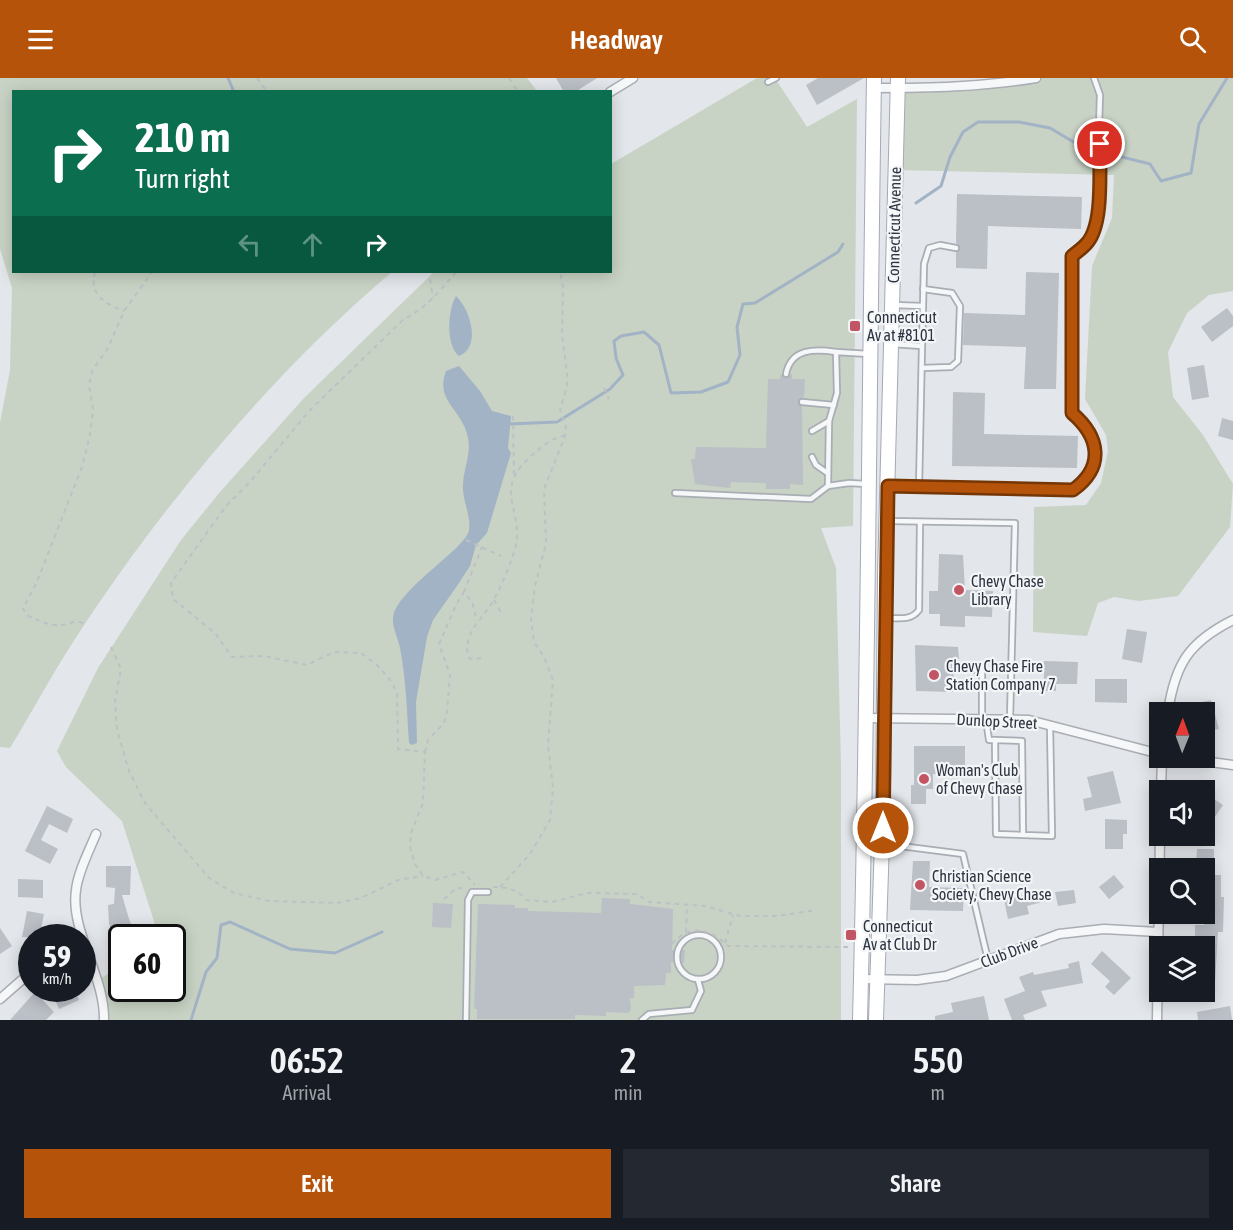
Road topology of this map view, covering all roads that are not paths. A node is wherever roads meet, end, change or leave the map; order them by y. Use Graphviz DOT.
graph roads {
  1 [pos="633,78"];
  2 [pos="776,78"];
  3 [pos="938,78"];
  4 [pos="1036,78"];
  5 [pos="1094,78"];
  6 [pos="768,82"];
  7 [pos="874,83"];
  8 [pos="898,83"];
  9 [pos="938,88"];
  10 [pos="612,91"];
  11 [pos="956,248"];
  12 [pos="923,289"];
  13 [pos="893,305"];
  14 [pos="923,306"];
  15 [pos="892,344"];
  16 [pos="922,346"];
  17 [pos="836,352"];
  18 [pos="869,354"];
  19 [pos="922,368"];
  20 [pos="786,374"];
  21 [pos="802,402"];
  22 [pos="834,405"];
  23 [pos="829,421"];
  24 [pos="812,431"];
  25 [pos="812,457"];
  26 [pos="826,472"];
  27 [pos="867,484"];
  28 [pos="828,486"];
  29 [pos="888,486"];
  30 [pos="920,487"];
  31 [pos="675,494"];
  32 [pos="887,521"];
  33 [pos="920,522"];
  34 [pos="884,617"];
  35 [pos="1233,620"];
  36 [pos="867,667"];
  37 [pos="883,668"];
  38 [pos="963,668"];
  39 [pos="1169,702"];
  40 [pos="867,718"];
  41 [pos="882,718"];
  42 [pos="984,719"];
  43 [pos="1010,719"];
  44 [pos="1050,725"];
  45 [pos="995,740"];
  46 [pos="1149,753"];
  47 [pos="1215,763"];
  48 [pos="1233,765"];
  49 [pos="96,834"];
  50 [pos="1023,835"];
  51 [pos="882,844"];
  52 [pos="1160,846"];
  53 [pos="488,890"];
  54 [pos="79,924"];
  55 [pos="1158,932"];
  56 [pos="988,960"];
  57 [pos="96,977"];
  58 [pos="861,979"];
  59 [pos="698,980"];
  60 [pos="878,980"];
  61 [pos="18,983"];
  62 [pos="0,999"];
  63 [pos="104,1020"];
  64 [pos="466,1020"];
  65 [pos="642,1020"];
  66 [pos="860,1020"];
  67 [pos="876,1020"];
  68 [pos="1157,1020"];
  1 -- 10 [label="street"];
  2 -- 6 [label="lane"];
  3 -- 9 [label="lane"];
  4 -- 9 [label="street"];
  5 -- 30 [label="lane"];
  7 -- 8 [label="street"];
  7 -- 18 [label="main road, Connecticut Avenue"];
  8 -- 9 [label="street"];
  8 -- 13 [label="main road, Connecticut Avenue"];
  11 -- 12 [label="lane"];
  12 -- 14 [label="lane"];
  12 -- 19 [label="lane"];
  13 -- 14 [label="lane"];
  13 -- 15 [label="main road, Connecticut Avenue"];
  14 -- 16 [label="lane"];
  15 -- 16 [label="lane"];
  15 -- 29 [label="main road, Connecticut Avenue"];
  16 -- 19 [label="lane"];
  17 -- 18 [label="lane"];
  17 -- 20 [label="lane"];
  17 -- 22 [label="lane"];
  18 -- 27 [label="main road, Connecticut Avenue"];
  19 -- 30 [label="lane"];
  21 -- 22 [label="lane"];
  22 -- 23 [label="lane"];
  23 -- 24 [label="lane"];
  23 -- 26 [label="lane"];
  25 -- 26 [label="lane"];
  26 -- 28 [label="lane"];
  27 -- 28 [label="lane"];
  27 -- 36 [label="main road, Connecticut Avenue"];
  28 -- 31 [label="lane"];
  29 -- 30 [label="lane"];
  29 -- 32 [label="main road, Connecticut Avenue"];
  32 -- 33 [label="lane"];
  32 -- 34 [label="main road, Connecticut Avenue"];
  33 -- 34 [label="lane"];
  33 -- 43 [label="lane"];
  34 -- 37 [label="main road, Connecticut Avenue"];
  35 -- 39 [label="street"];
  36 -- 37 [label="lane"];
  36 -- 40 [label="main road, Connecticut Avenue"];
  37 -- 41 [label="main road, Connecticut Avenue"];
  38 -- 42 [label="lane"];
  40 -- 41 [label="street, Dunlop Street"];
  40 -- 58 [label="main road, Connecticut Avenue"];
  41 -- 42 [label="street, Dunlop Street"];
  41 -- 51 [label="main road, Connecticut Avenue"];
  42 -- 43 [label="street, Dunlop Street"];
  42 -- 45 [label="lane"];
  43 -- 44 [label="street, Dunlop Street"];
  44 -- 46 [label="street, Dunlop Street"];
  44 -- 50 [label="lane"];
  45 -- 50 [label="lane"];
  45 -- 50 [label="lane"];
  47 -- 48 [label="street"];
  49 -- 54 [label="street"];
  51 -- 56 [label="lane"];
  51 -- 60 [label="main road, Connecticut Avenue"];
  52 -- 55 [label="street"];
  53 -- 64 [label="lane"];
  55 -- 56 [label="street, Club Drive"];
  55 -- 68 [label="street"];
  56 -- 60 [label="street, Club Drive"];
  57 -- 63 [label="street"];
  58 -- 60 [label="street, Club Drive"];
  58 -- 66 [label="main road, Connecticut Avenue"];
  59 -- 59 [label="lane"];
  59 -- 65 [label="lane"];
  60 -- 67 [label="main road, Connecticut Avenue"];
  61 -- 62 [label="street"];
}
